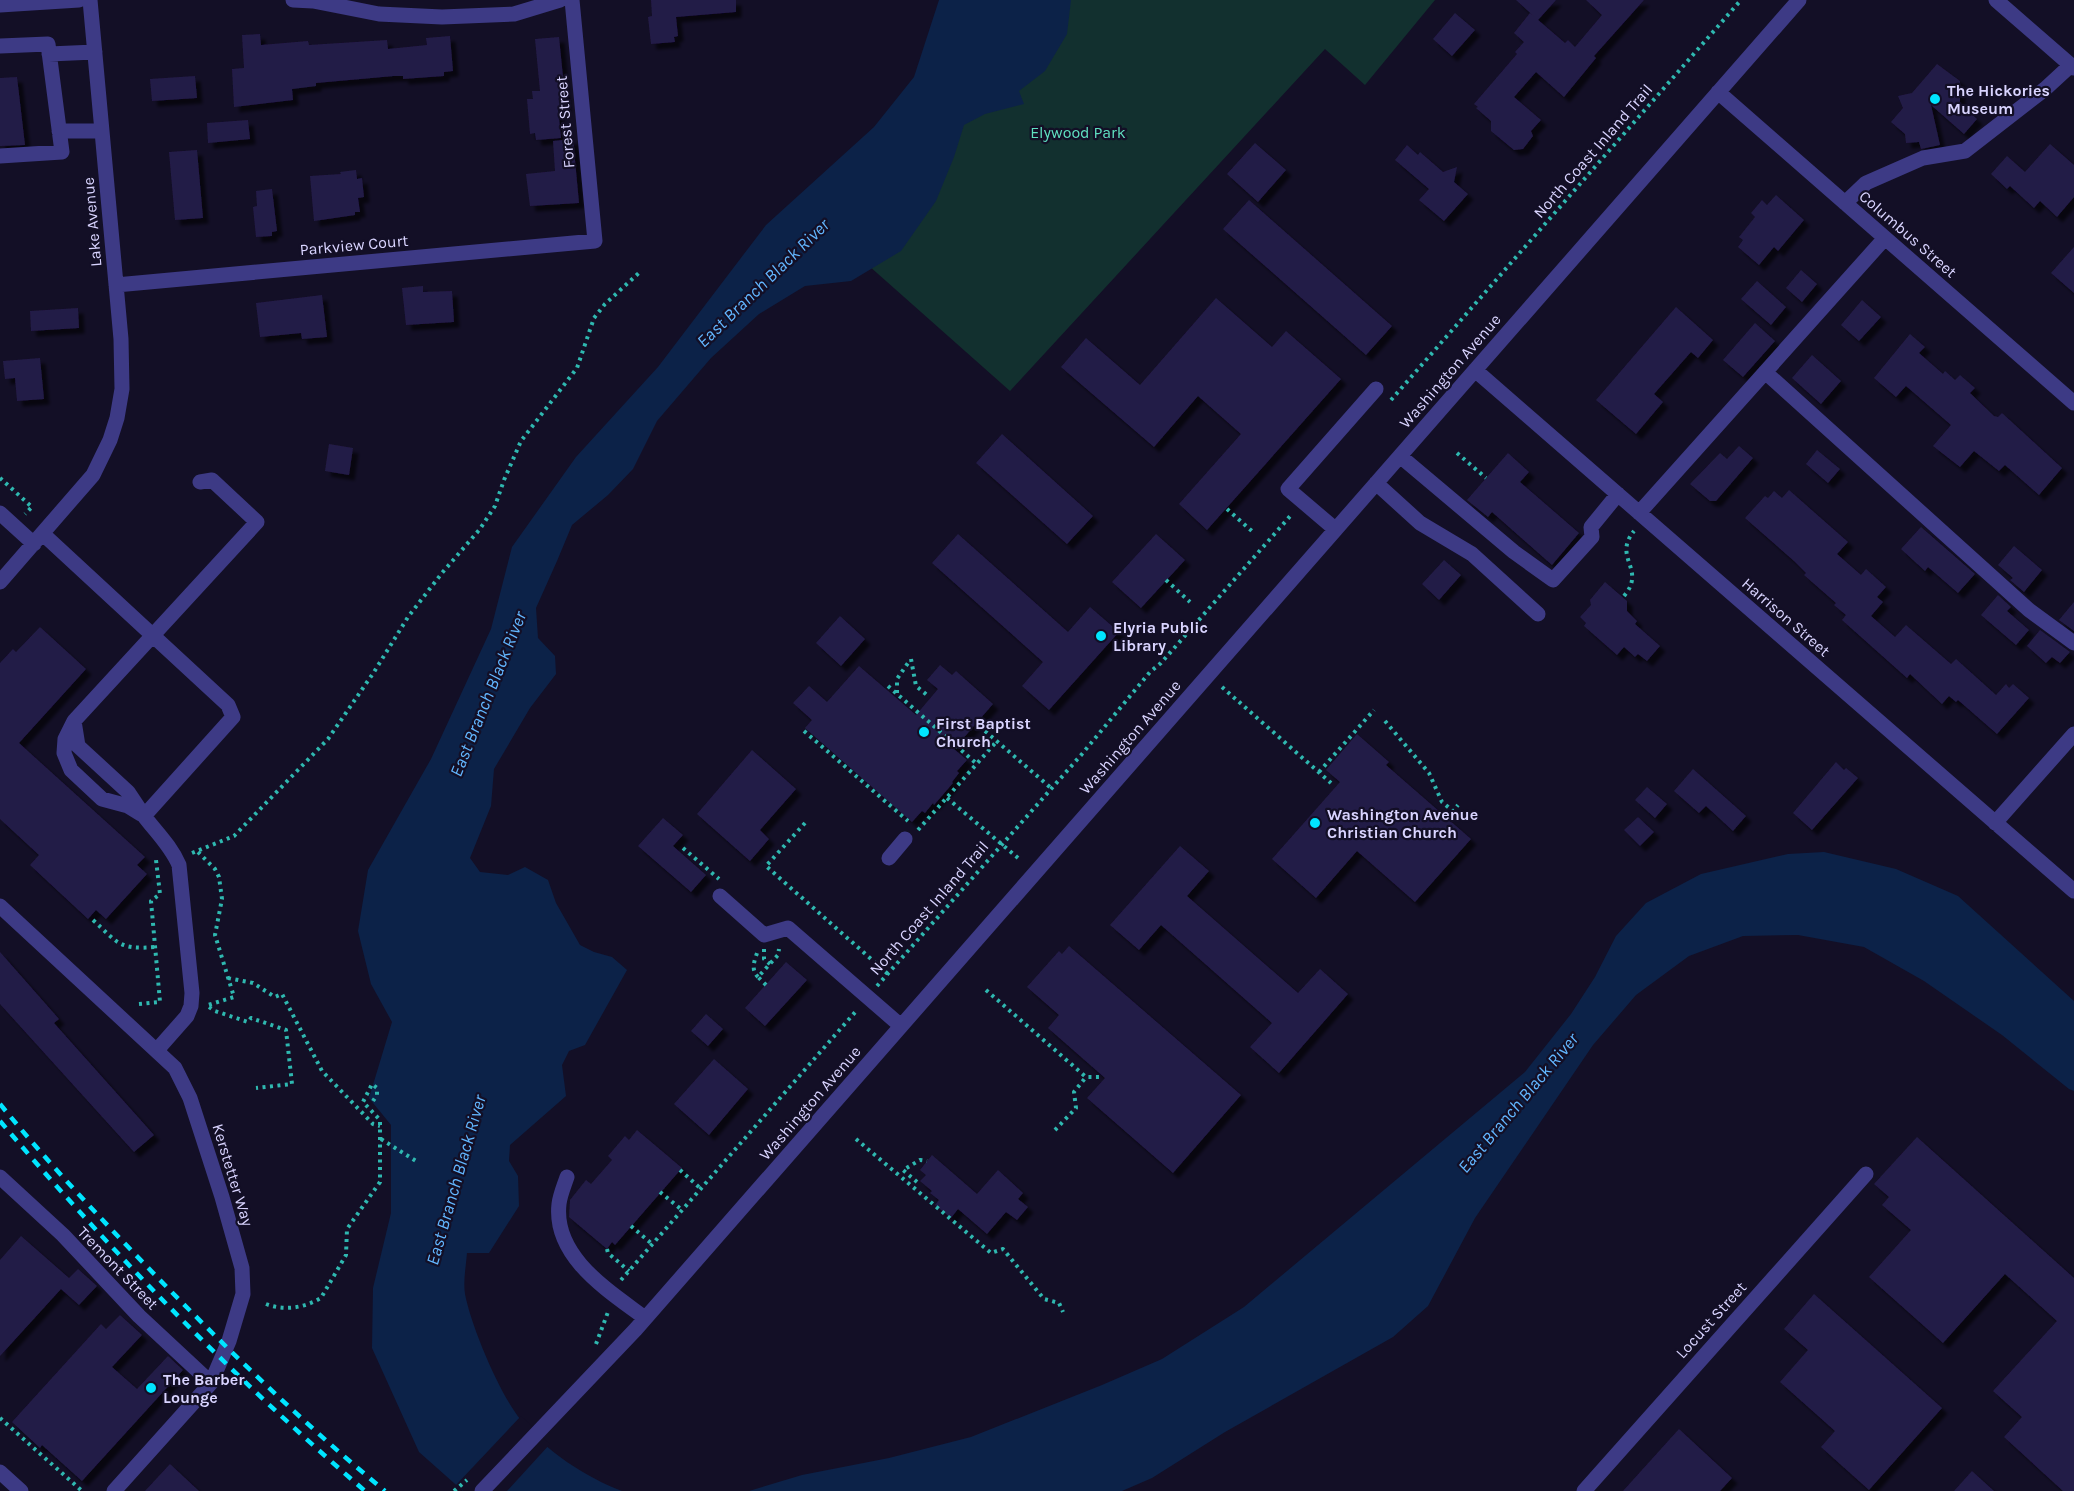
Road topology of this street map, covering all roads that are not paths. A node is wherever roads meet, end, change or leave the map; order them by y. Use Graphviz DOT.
graph roads {
  1 [pos="79,0"];
  2 [pos="90,0"];
  3 [pos="293,0"];
  4 [pos="560,0"];
  5 [pos="572,0"];
  6 [pos="1799,0"];
  7 [pos="1996,0"];
  8 [pos="0,5"];
  9 [pos="0,46"];
  10 [pos="95,52"];
  11 [pos="49,54"];
  12 [pos="2073,67"];
  13 [pos="1718,92"];
  14 [pos="59,131"];
  15 [pos="102,131"];
  16 [pos="0,156"];
  17 [pos="1845,202"];
  18 [pos="1885,238"];
  19 [pos="595,241"];
  20 [pos="116,285"];
  21 [pos="1475,370"];
  22 [pos="1765,372"];
  23 [pos="1376,389"];
  24 [pos="2074,403"];
  25 [pos="1400,456"];
  26 [pos="200,482"];
  27 [pos="1376,483"];
  28 [pos="1618,494"];
  29 [pos="0,513"];
  30 [pos="1639,519"];
  31 [pos="1335,530"];
  32 [pos="39,539"];
  33 [pos="0,582"];
  34 [pos="1538,614"];
  35 [pos="154,636"];
  36 [pos="2074,643"];
  37 [pos="74,721"];
  38 [pos="2074,734"];
  39 [pos="144,816"];
  40 [pos="1995,823"];
  41 [pos="905,839"];
  42 [pos="889,858"];
  43 [pos="2074,891"];
  44 [pos="720,896"];
  45 [pos="0,906"];
  46 [pos="901,1026"];
  47 [pos="157,1050"];
  48 [pos="1866,1174"];
  49 [pos="0,1177"];
  50 [pos="567,1177"];
  51 [pos="645,1318"];
  52 [pos="211,1383"];
  53 [pos="0,1472"];
  54 [pos="15,1489"];
  55 [pos="114,1491"];
  56 [pos="482,1491"];
  57 [pos="1584,1491"];
  1 -- 8 [label="street"];
  2 -- 10 [label="street, Lake Avenue"];
  3 -- 4 [label="street"];
  5 -- 19 [label="street, Forest Street"];
  6 -- 13 [label="street, Washington Avenue"];
  7 -- 12 [label="street"];
  9 -- 11 [label="street"];
  10 -- 11 [label="street"];
  10 -- 15 [label="street, Lake Avenue"];
  11 -- 14 [label="street"];
  12 -- 17 [label="street"];
  13 -- 17 [label="street, Columbus Street"];
  13 -- 21 [label="street, Washington Avenue"];
  14 -- 15 [label="street"];
  14 -- 16 [label="street"];
  15 -- 20 [label="street, Lake Avenue"];
  17 -- 18 [label="street, Columbus Street"];
  18 -- 22 [label="street"];
  18 -- 24 [label="street, Columbus Street"];
  19 -- 20 [label="street, Parkview Court"];
  20 -- 32 [label="street, Lake Avenue"];
  21 -- 25 [label="street, Washington Avenue"];
  21 -- 28 [label="street, Harrison Street"];
  22 -- 30 [label="street"];
  22 -- 36 [label="street"];
  23 -- 31 [label="street"];
  25 -- 27 [label="street, Washington Avenue"];
  25 -- 28 [label="street"];
  26 -- 35 [label="street"];
  27 -- 31 [label="street, Washington Avenue"];
  27 -- 34 [label="street"];
  28 -- 30 [label="street, Harrison Street"];
  29 -- 32 [label="street"];
  30 -- 40 [label="street, Harrison Street"];
  31 -- 46 [label="street, Washington Avenue"];
  32 -- 33 [label="street, Lake Avenue"];
  32 -- 35 [label="street"];
  35 -- 37 [label="street"];
  35 -- 39 [label="street"];
  37 -- 39 [label="street"];
  37 -- 39 [label="street"];
  38 -- 40 [label="street"];
  39 -- 47 [label="street"];
  40 -- 43 [label="street, Harrison Street"];
  41 -- 42 [label="street"];
  44 -- 46 [label="street"];
  45 -- 47 [label="street, Kerstetter Way"];
  46 -- 51 [label="street, Washington Avenue"];
  47 -- 52 [label="street, Kerstetter Way"];
  48 -- 57 [label="street, Locust Street"];
  49 -- 52 [label="street, Tremont Street"];
  50 -- 51 [label="street"];
  51 -- 56 [label="street, Washington Avenue"];
  52 -- 55 [label="street, Kerstetter Way"];
  53 -- 54 [label="street"];
}
